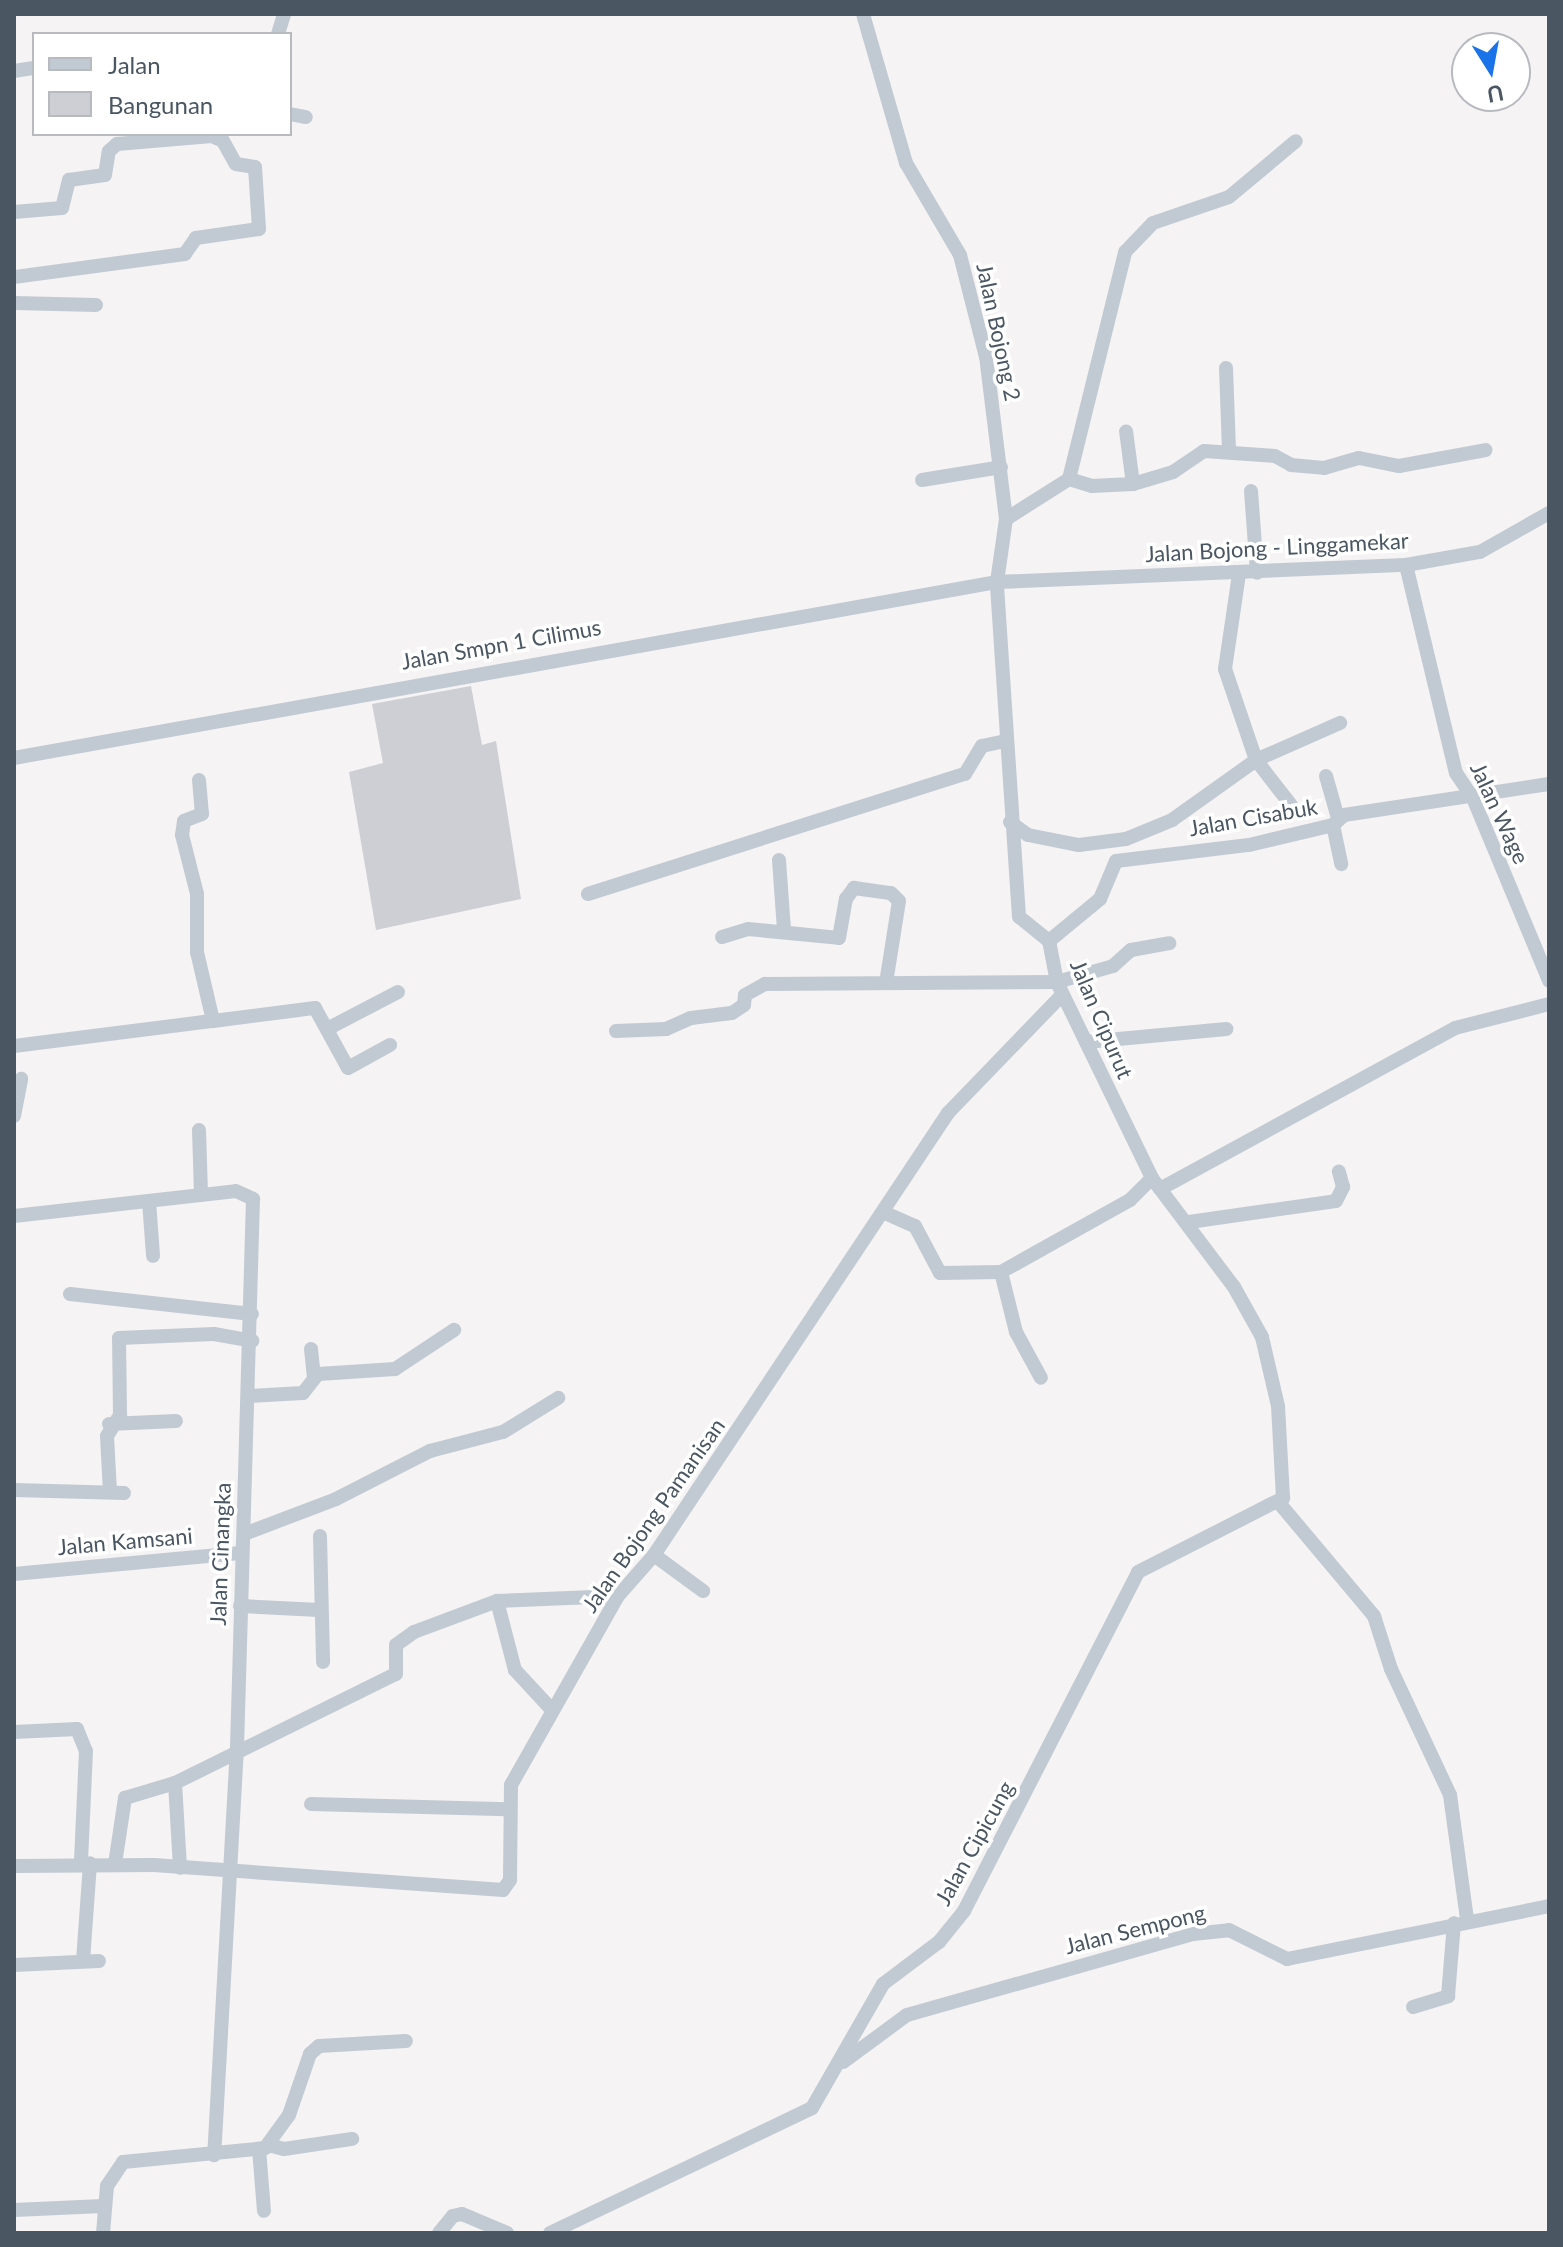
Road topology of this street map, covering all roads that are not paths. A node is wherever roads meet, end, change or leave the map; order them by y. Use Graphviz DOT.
graph roads {
  1 [pos="863,14"];
  2 [pos="292,114"];
  3 [pos="306,117"];
  4 [pos="221,136"];
  5 [pos="1296,141"];
  6 [pos="14,212"];
  7 [pos="14,277"];
  8 [pos="14,303"];
  9 [pos="96,305"];
  10 [pos="1226,368"];
  11 [pos="1126,431"];
  12 [pos="1486,450"];
  13 [pos="1229,451"];
  14 [pos="1001,467"];
  15 [pos="1069,479"];
  16 [pos="922,480"];
  17 [pos="1133,484"];
  18 [pos="1251,491"];
  19 [pos="1549,513"];
  20 [pos="1006,519"];
  21 [pos="1406,565"];
  22 [pos="1257,573"];
  23 [pos="1239,574"];
  24 [pos="997,582"];
  25 [pos="1340,723"];
  26 [pos="1005,741"];
  27 [pos="14,758"];
  28 [pos="1256,760"];
  29 [pos="1326,776"];
  30 [pos="199,780"];
  31 [pos="1549,784"];
  32 [pos="1473,798"];
  33 [pos="1291,805"];
  34 [pos="1010,822"];
  35 [pos="1335,822"];
  36 [pos="779,860"];
  37 [pos="1341,864"];
  38 [pos="588,894"];
  39 [pos="784,929"];
  40 [pos="722,937"];
  41 [pos="1049,941"];
  42 [pos="1169,943"];
  43 [pos="1549,981"];
  44 [pos="886,983"];
  45 [pos="1060,988"];
  46 [pos="398,992"];
  47 [pos="1549,1004"];
  48 [pos="213,1021"];
  49 [pos="327,1029"];
  50 [pos="1226,1029"];
  51 [pos="616,1031"];
  52 [pos="1086,1042"];
  53 [pos="390,1045"];
  54 [pos="14,1046"];
  55 [pos="21,1079"];
  56 [pos="14,1116"];
  57 [pos="199,1130"];
  58 [pos="1339,1172"];
  59 [pos="1156,1184"];
  60 [pos="201,1195"];
  61 [pos="149,1201"];
  62 [pos="883,1212"];
  63 [pos="14,1216"];
  64 [pos="1189,1222"];
  65 [pos="153,1256"];
  66 [pos="1001,1272"];
  67 [pos="70,1294"];
  68 [pos="252,1314"];
  69 [pos="454,1330"];
  70 [pos="252,1341"];
  71 [pos="311,1349"];
  72 [pos="314,1376"];
  73 [pos="1041,1378"];
  74 [pos="248,1396"];
  75 [pos="558,1398"];
  76 [pos="176,1421"];
  77 [pos="109,1424"];
  78 [pos="14,1490"];
  79 [pos="1280,1504"];
  80 [pos="244,1534"];
  81 [pos="320,1536"];
  82 [pos="240,1553"];
  83 [pos="654,1555"];
  84 [pos="14,1574"];
  85 [pos="703,1591"];
  86 [pos="618,1596"];
  87 [pos="497,1601"];
  88 [pos="240,1606"];
  89 [pos="319,1610"];
  90 [pos="323,1662"];
  91 [pos="552,1710"];
  92 [pos="14,1732"];
  93 [pos="237,1747"];
  94 [pos="175,1783"];
  95 [pos="311,1804"];
  96 [pos="507,1809"];
  97 [pos="86,1863"];
  98 [pos="115,1864"];
  99 [pos="14,1866"];
  100 [pos="180,1868"];
  101 [pos="227,1873"];
  102 [pos="1549,1906"];
  103 [pos="1461,1921"];
  104 [pos="83,1961"];
  105 [pos="99,1961"];
  106 [pos="14,1965"];
  107 [pos="1413,2007"];
  108 [pos="406,2041"];
  109 [pos="847,2059"];
  110 [pos="352,2139"];
  111 [pos="264,2147"];
  112 [pos="214,2155"];
  113 [pos="103,2206"];
  114 [pos="14,2210"];
  115 [pos="264,2211"];
  116 [pos="103,2233"];
  117 [pos="439,2233"];
  118 [pos="507,2233"];
  119 [pos="550,2233"];
  1 -- 14 [label="street, Jalan Bojong 2"];
  2 -- 3 [label="street"];
  4 -- 6 [label="street"];
  4 -- 7 [label="street"];
  5 -- 15 [label="street"];
  8 -- 9 [label="street"];
  10 -- 13 [label="street"];
  11 -- 17 [label="street"];
  12 -- 13 [label="street"];
  13 -- 17 [label="street"];
  14 -- 16 [label="street"];
  14 -- 20 [label="street, Jalan Bojong 2"];
  15 -- 17 [label="street"];
  15 -- 20 [label="street"];
  18 -- 22 [label="street"];
  19 -- 21 [label="street, Jalan Bojong - Linggamekar"];
  20 -- 24 [label="street, Jalan Bojong 2"];
  21 -- 22 [label="street, Jalan Bojong - Linggamekar"];
  21 -- 32 [label="street, Jalan Wage"];
  22 -- 23 [label="street, Jalan Bojong - Linggamekar"];
  23 -- 24 [label="street, Jalan Bojong - Linggamekar"];
  23 -- 28 [label="street"];
  24 -- 26 [label="street, Jalan Cipurut"];
  24 -- 27 [label="street, Jalan Smpn 1 Cilimus"];
  25 -- 28 [label="street"];
  26 -- 34 [label="street, Jalan Cipurut"];
  26 -- 38 [label="street"];
  28 -- 33 [label="street"];
  28 -- 34 [label="street"];
  29 -- 35 [label="street"];
  30 -- 48 [label="street"];
  31 -- 32 [label="street, Jalan Cisabuk"];
  32 -- 35 [label="street, Jalan Cisabuk"];
  32 -- 43 [label="street, Jalan Wage"];
  34 -- 41 [label="street, Jalan Cipurut"];
  35 -- 37 [label="street"];
  35 -- 41 [label="street, Jalan Cisabuk"];
  36 -- 39 [label="street"];
  39 -- 40 [label="street"];
  39 -- 44 [label="street"];
  41 -- 45 [label="street, Jalan Cipurut"];
  42 -- 45 [label="street"];
  44 -- 45 [label="street"];
  44 -- 51 [label="street"];
  45 -- 52 [label="street, Jalan Cipurut"];
  45 -- 62 [label="street, Jalan Bojong Pamanisan"];
  46 -- 49 [label="street"];
  47 -- 59 [label="street"];
  48 -- 49 [label="street"];
  48 -- 54 [label="street"];
  49 -- 53 [label="street"];
  50 -- 52 [label="street"];
  52 -- 59 [label="street, Jalan Cipurut"];
  55 -- 56 [label="street"];
  57 -- 60 [label="street"];
  58 -- 64 [label="street"];
  59 -- 64 [label="street, Jalan Cipurut"];
  59 -- 66 [label="street"];
  60 -- 61 [label="street, Jalan Cinangka"];
  60 -- 68 [label="street, Jalan Cinangka"];
  61 -- 63 [label="street, Jalan Cinangka"];
  61 -- 65 [label="street"];
  62 -- 66 [label="street"];
  62 -- 83 [label="street, Jalan Bojong Pamanisan"];
  64 -- 79 [label="street, Jalan Cipurut"];
  66 -- 73 [label="street"];
  67 -- 68 [label="street"];
  68 -- 70 [label="street, Jalan Cinangka"];
  69 -- 72 [label="street"];
  70 -- 74 [label="street, Jalan Cinangka"];
  70 -- 77 [label="street"];
  71 -- 72 [label="street"];
  72 -- 74 [label="street"];
  74 -- 80 [label="street, Jalan Cinangka"];
  75 -- 80 [label="street"];
  76 -- 77 [label="street"];
  77 -- 78 [label="street"];
  79 -- 103 [label="street"];
  79 -- 109 [label="street, Jalan Cipicung"];
  80 -- 82 [label="street, Jalan Cinangka"];
  81 -- 89 [label="street"];
  82 -- 84 [label="street, Jalan Kamsani"];
  82 -- 88 [label="street, Jalan Cinangka"];
  83 -- 85 [label="street"];
  83 -- 86 [label="street, Jalan Bojong Pamanisan"];
  86 -- 87 [label="street"];
  86 -- 91 [label="street, Jalan Bojong Pamanisan"];
  87 -- 91 [label="street"];
  87 -- 93 [label="street"];
  88 -- 89 [label="street"];
  88 -- 93 [label="street, Jalan Cinangka"];
  89 -- 90 [label="street"];
  91 -- 96 [label="street, Jalan Bojong Pamanisan"];
  92 -- 97 [label="street"];
  93 -- 94 [label="street"];
  93 -- 101 [label="street, Jalan Cinangka"];
  94 -- 98 [label="street"];
  94 -- 100 [label="street"];
  95 -- 96 [label="street"];
  96 -- 101 [label="street, Jalan Bojong Pamanisan"];
  97 -- 98 [label="street, Jalan Bojong Pamanisan"];
  97 -- 99 [label="street, Jalan Bojong Pamanisan"];
  97 -- 104 [label="street"];
  98 -- 100 [label="street, Jalan Bojong Pamanisan"];
  100 -- 101 [label="street, Jalan Bojong Pamanisan"];
  101 -- 112 [label="street, Jalan Cinangka"];
  102 -- 103 [label="street, Jalan Sempong"];
  103 -- 107 [label="street"];
  103 -- 109 [label="street, Jalan Sempong"];
  104 -- 105 [label="street"];
  104 -- 106 [label="street"];
  108 -- 111 [label="street"];
  109 -- 119 [label="street, Jalan Cipicung"];
  110 -- 111 [label="street"];
  111 -- 112 [label="street"];
  111 -- 115 [label="street"];
  112 -- 113 [label="street"];
  113 -- 114 [label="street"];
  113 -- 116 [label="street"];
  117 -- 118 [label="street"];
}
